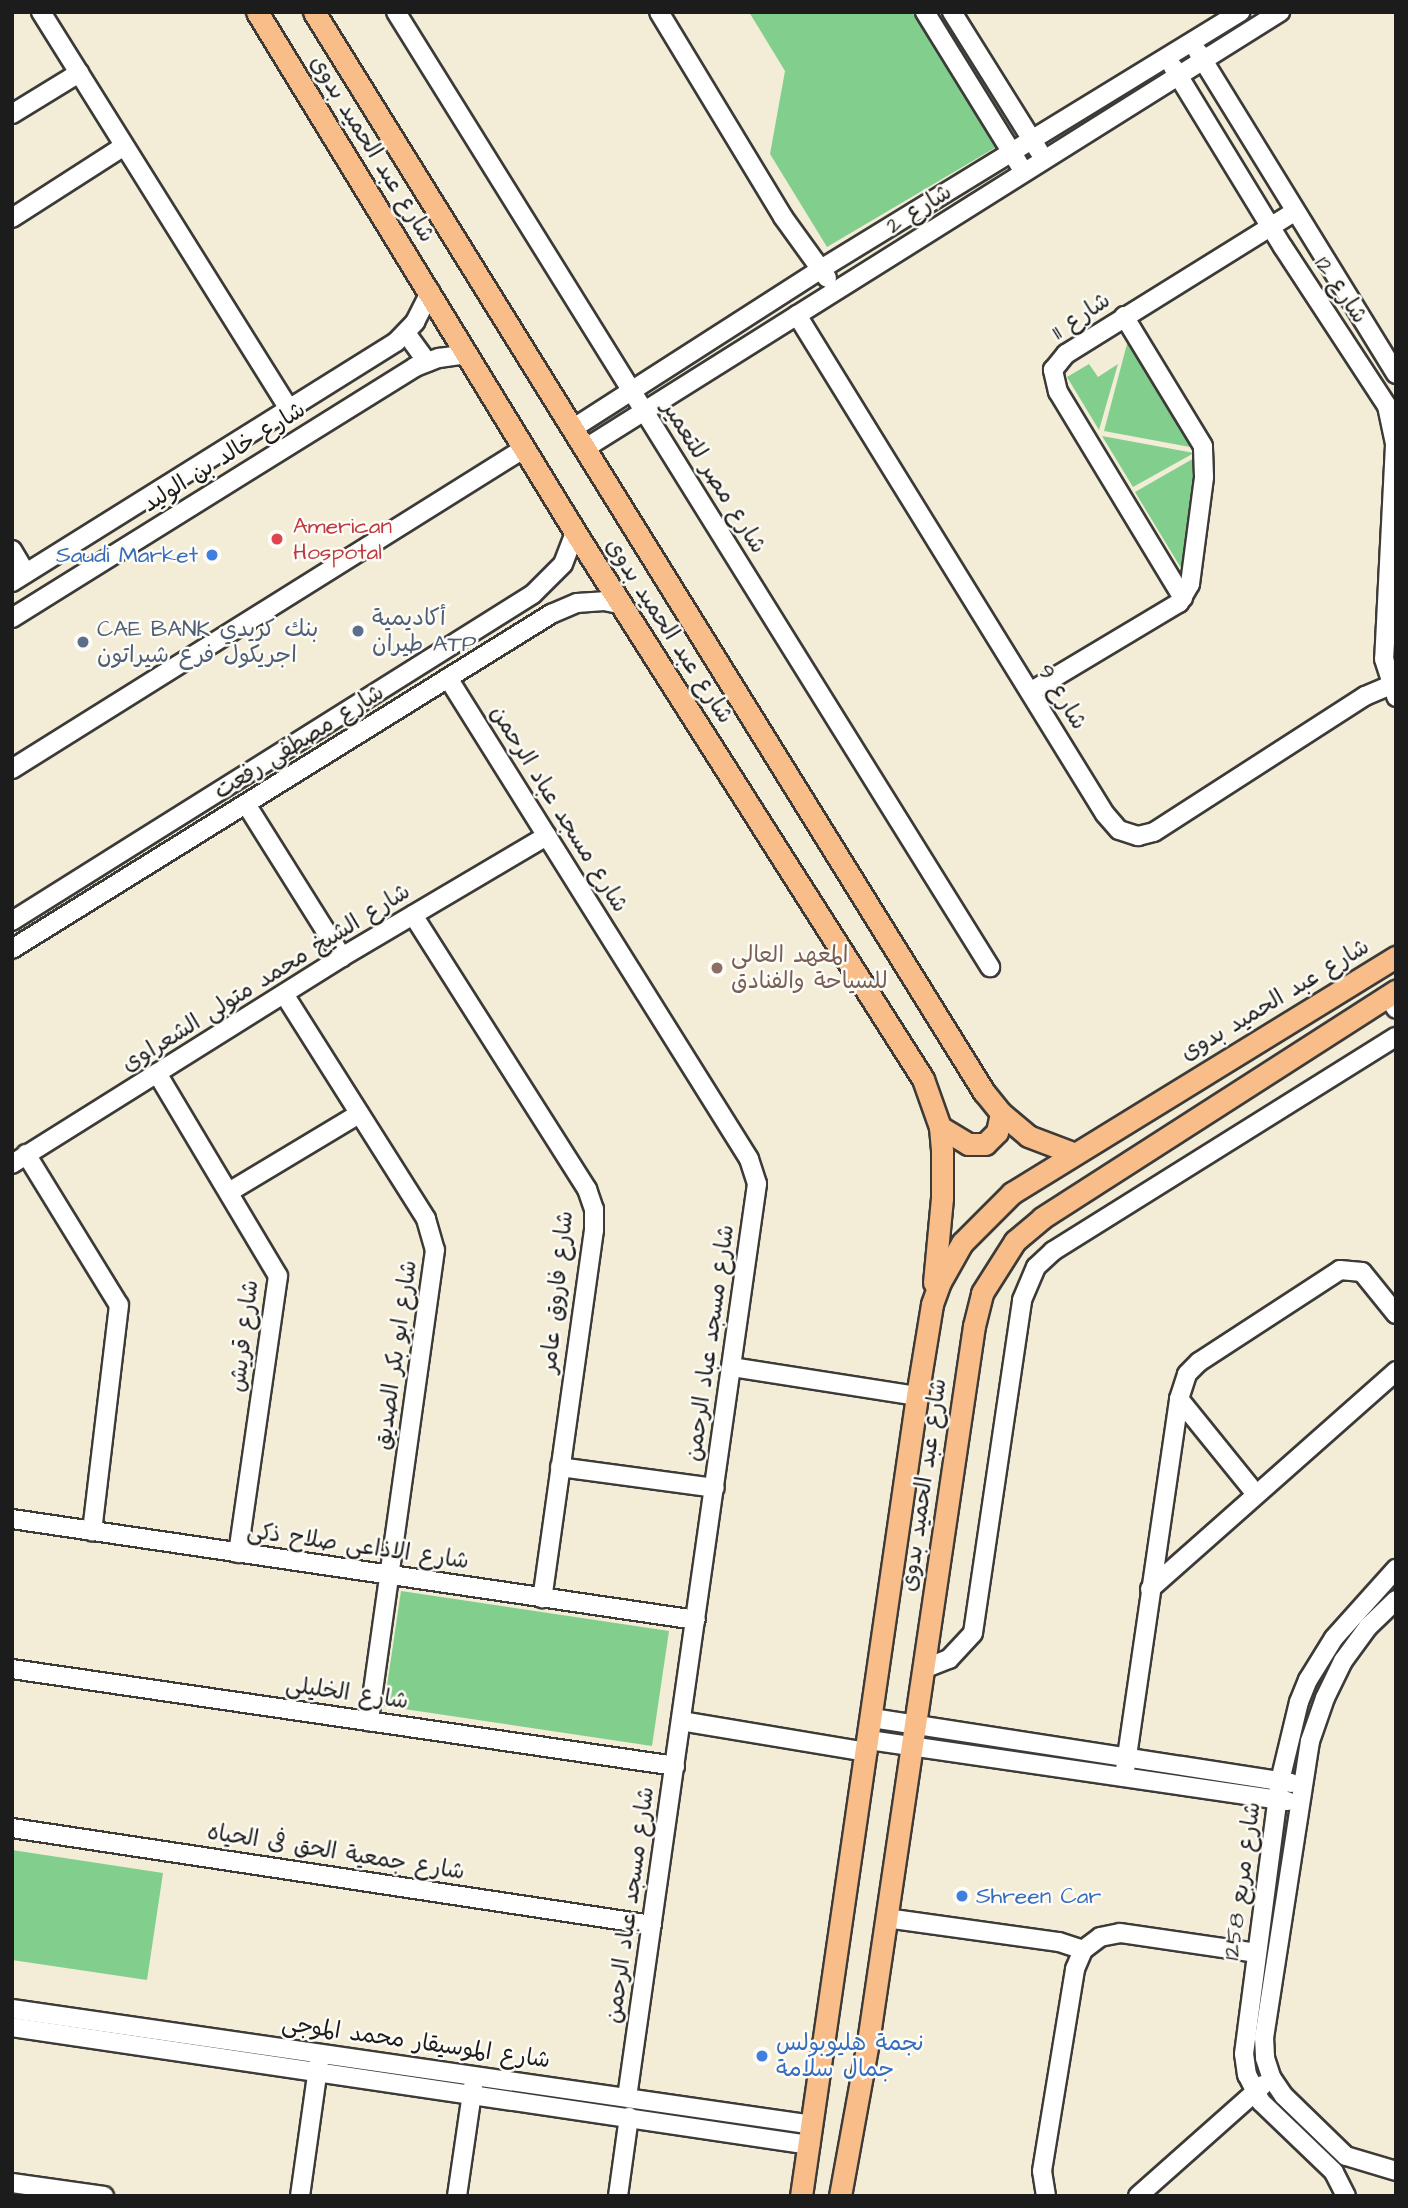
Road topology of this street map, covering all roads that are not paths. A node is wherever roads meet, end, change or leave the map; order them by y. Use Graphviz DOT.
graph roads {
  1 [pos="41,12"];
  2 [pos="257,12"];
  3 [pos="314,12"];
  4 [pos="396,12"];
  5 [pos="659,12"];
  6 [pos="925,12"];
  7 [pos="952,12"];
  8 [pos="1240,12"];
  9 [pos="1280,12"];
  10 [pos="1192,43"];
  11 [pos="1168,58"];
  12 [pos="1203,61"];
  13 [pos="79,73"];
  14 [pos="1179,76"];
  15 [pos="12,114"];
  16 [pos="1034,141"];
  17 [pos="124,146"];
  18 [pos="1013,154"];
  19 [pos="1045,160"];
  20 [pos="1024,173"];
  21 [pos="1294,212"];
  22 [pos="12,218"];
  23 [pos="1270,227"];
  24 [pos="821,269"];
  25 [pos="835,290"];
  26 [pos="430,292"];
  27 [pos="797,315"];
  28 [pos="1124,316"];
  29 [pos="405,333"];
  30 [pos="467,354"];
  31 [pos="427,362"];
  32 [pos="1396,374"];
  33 [pos="632,391"];
  34 [pos="289,409"];
  35 [pos="644,411"];
  36 [pos="1393,412"];
  37 [pos="572,429"];
  38 [pos="1395,437"];
  39 [pos="525,448"];
  40 [pos="584,449"];
  41 [pos="575,532"];
  42 [pos="12,550"];
  43 [pos="19,577"];
  44 [pos="545,585"];
  45 [pos="1182,598"];
  46 [pos="620,604"];
  47 [pos="562,607"];
  48 [pos="12,618"];
  49 [pos="1390,645"];
  50 [pos="448,678"];
  51 [pos="1394,689"];
  52 [pos="1030,692"];
  53 [pos="12,769"];
  54 [pos="246,804"];
  55 [pos="547,836"];
  56 [pos="413,915"];
  57 [pos="12,921"];
  58 [pos="12,949"];
  59 [pos="342,957"];
  60 [pos="1396,957"];
  61 [pos="990,967"];
  62 [pos="284,994"];
  63 [pos="1393,999"];
  64 [pos="1396,1037"];
  65 [pos="157,1073"];
  66 [pos="359,1114"];
  67 [pos="1001,1114"];
  68 [pos="940,1127"];
  69 [pos="1073,1153"];
  70 [pos="19,1159"];
  71 [pos="229,1192"];
  72 [pos="932,1304"];
  73 [pos="1396,1314"];
  74 [pos="732,1367"];
  75 [pos="1396,1371"];
  76 [pos="917,1396"];
  77 [pos="1179,1399"];
  78 [pos="560,1467"];
  79 [pos="715,1488"];
  80 [pos="1256,1494"];
  81 [pos="12,1519"];
  82 [pos="92,1531"];
  83 [pos="238,1553"];
  84 [pos="1396,1569"];
  85 [pos="390,1575"];
  86 [pos="1150,1589"];
  87 [pos="542,1598"];
  88 [pos="1396,1600"];
  89 [pos="696,1620"];
  90 [pos="12,1669"];
  91 [pos="923,1669"];
  92 [pos="872,1718"];
  93 [pos="369,1721"];
  94 [pos="681,1721"];
  95 [pos="913,1735"];
  96 [pos="868,1746"];
  97 [pos="1126,1758"];
  98 [pos="675,1766"];
  99 [pos="1124,1777"];
  100 [pos="1278,1790"];
  101 [pos="1300,1793"];
  102 [pos="12,1828"];
  103 [pos="886,1918"];
  104 [pos="652,1924"];
  105 [pos="1083,1950"];
  106 [pos="1257,1954"];
  107 [pos="12,2009"];
  108 [pos="12,2027"];
  109 [pos="320,2054"];
  110 [pos="317,2072"];
  111 [pos="474,2075"];
  112 [pos="1271,2077"];
  113 [pos="1255,2093"];
  114 [pos="471,2094"];
  115 [pos="628,2097"];
  116 [pos="627,2117"];
  117 [pos="811,2135"];
  118 [pos="1346,2156"];
  119 [pos="1396,2171"];
  120 [pos="1334,2172"];
  121 [pos="12,2183"];
  122 [pos="104,2196"];
  123 [pos="300,2196"];
  124 [pos="457,2196"];
  125 [pos="618,2196"];
  126 [pos="801,2196"];
  127 [pos="840,2196"];
  128 [pos="1046,2196"];
  129 [pos="1138,2196"];
  130 [pos="1346,2196"];
  1 -- 13 [label="street"];
  2 -- 26 [label="main road, شارع عبد الحميد بدوى"];
  3 -- 37 [label="main road, شارع عبد الحميد بدوى"];
  4 -- 33 [label="street, شارع مصر للتعمير"];
  5 -- 24 [label="street"];
  6 -- 18 [label="street"];
  7 -- 16 [label="street"];
  8 -- 10 [label="street, شارع 2"];
  9 -- 12 [label="street, شارع 2"];
  10 -- 11 [label="street, شارع 2"];
  10 -- 12 [label="street, شارع 12"];
  11 -- 14 [label="street, شارع 12"];
  11 -- 16 [label="street, شارع 2"];
  12 -- 14 [label="street, شارع 2"];
  12 -- 21 [label="street, شارع 12"];
  13 -- 15 [label="street"];
  13 -- 17 [label="street"];
  14 -- 19 [label="street, شارع 2"];
  14 -- 23 [label="street, شارع 12"];
  16 -- 18 [label="street, شارع 2"];
  16 -- 19 [label="street"];
  17 -- 22 [label="street"];
  17 -- 34 [label="street"];
  18 -- 20 [label="street"];
  18 -- 24 [label="street, شارع 2"];
  19 -- 20 [label="street, شارع 2"];
  20 -- 25 [label="street, شارع 2"];
  21 -- 23 [label="street, شارع 11"];
  21 -- 32 [label="street, شارع 12"];
  23 -- 28 [label="street, شارع 11"];
  23 -- 36 [label="street, شارع 12"];
  24 -- 25 [label="street"];
  24 -- 33 [label="street, شارع 2"];
  25 -- 27 [label="street, شارع 2"];
  26 -- 29 [label="street, شارع خالد بن الوليد"];
  26 -- 30 [label="main road, شارع عبد الحميد بدوى"];
  27 -- 35 [label="street, شارع 2"];
  27 -- 52 [label="street, شارع 9"];
  28 -- 45 [label="street"];
  28 -- 45 [label="street, شارع 11"];
  29 -- 31 [label="street"];
  29 -- 34 [label="street, شارع خالد بن الوليد"];
  30 -- 31 [label="street, شارع خالد بن الوليد"];
  30 -- 39 [label="main road, شارع عبد الحميد بدوى"];
  31 -- 48 [label="street, شارع خالد بن الوليد"];
  33 -- 35 [label="street, شارع مصر للتعمير"];
  33 -- 37 [label="street, شارع 2"];
  34 -- 43 [label="street, شارع خالد بن الوليد"];
  35 -- 40 [label="street, شارع 2"];
  35 -- 61 [label="street, شارع مصر للتعمير"];
  36 -- 38 [label="street, شارع 12"];
  37 -- 40 [label="main road, شارع عبد الحميد بدوى"];
  38 -- 49 [label="street, شارع 12"];
  39 -- 41 [label="main road, شارع عبد الحميد بدوى"];
  39 -- 53 [label="street"];
  40 -- 67 [label="main road, شارع عبد الحميد بدوى"];
  41 -- 44 [label="street, شارع مصطفى رفعت"];
  41 -- 46 [label="main road, شارع عبد الحميد بدوى"];
  42 -- 43 [label="street"];
  44 -- 47 [label="street"];
  44 -- 57 [label="street, شارع مصطفى رفعت"];
  45 -- 52 [label="street"];
  46 -- 47 [label="street, شارع مصطفى رفعت"];
  46 -- 68 [label="main road, شارع عبد الحميد بدوى"];
  47 -- 50 [label="street, شارع مصطفى رفعت"];
  49 -- 51 [label="street, شارع 12"];
  50 -- 54 [label="street, شارع مصطفى رفعت"];
  50 -- 55 [label="street, شارع مسجد عباد الرحمن"];
  51 -- 52 [label="street, شارع 9"];
  54 -- 58 [label="street, شارع مصطفى رفعت"];
  54 -- 59 [label="street"];
  55 -- 56 [label="street, شارع الشيخ محمد متولى الشعراوى"];
  55 -- 74 [label="street, شارع مسجد عباد الرحمن"];
  56 -- 59 [label="street, شارع الشيخ محمد متولى الشعراوى"];
  56 -- 78 [label="street, شارع فاروق عامر"];
  59 -- 62 [label="street, شارع الشيخ محمد متولى الشعراوى"];
  60 -- 69 [label="main road, شارع عبد الحميد بدوى"];
  62 -- 65 [label="street, شارع الشيخ محمد متولى الشعراوى"];
  62 -- 66 [label="street, شارع ابو بكر الصديق"];
  63 -- 91 [label="main road, شارع عبد الحميد بدوى"];
  64 -- 91 [label="street"];
  65 -- 70 [label="street, شارع الشيخ محمد متولى الشعراوى"];
  65 -- 71 [label="street, شارع قريش"];
  66 -- 71 [label="street"];
  66 -- 85 [label="street, شارع ابو بكر الصديق"];
  67 -- 68 [label="main road"];
  67 -- 69 [label="main road, شارع عبد الحميد بدوى"];
  68 -- 72 [label="main road, شارع عبد الحميد بدوى"];
  69 -- 72 [label="main road, شارع عبد الحميد بدوى"];
  70 -- 82 [label="street"];
  71 -- 83 [label="street, شارع قريش"];
  72 -- 76 [label="main road, شارع عبد الحميد بدوى"];
  73 -- 77 [label="street"];
  74 -- 76 [label="street"];
  74 -- 79 [label="street, شارع مسجد عباد الرحمن"];
  75 -- 80 [label="street"];
  76 -- 92 [label="main road, شارع عبد الحميد بدوى"];
  77 -- 80 [label="street"];
  77 -- 86 [label="street"];
  78 -- 79 [label="street"];
  78 -- 87 [label="street, شارع فاروق عامر"];
  79 -- 89 [label="street, شارع مسجد عباد الرحمن"];
  80 -- 86 [label="street"];
  81 -- 82 [label="street, شارع الاذاعى صلاح ذكى"];
  82 -- 83 [label="street, شارع الاذاعى صلاح ذكى"];
  83 -- 85 [label="street, شارع الاذاعى صلاح ذكى"];
  84 -- 100 [label="street, شارع مربع 1258"];
  85 -- 87 [label="street, شارع الاذاعى صلاح ذكى"];
  85 -- 93 [label="street, شارع ابو بكر الصديق"];
  86 -- 97 [label="street"];
  87 -- 89 [label="street, شارع الاذاعى صلاح ذكى"];
  88 -- 101 [label="street, شارع مربع 1258"];
  89 -- 94 [label="street, شارع مسجد عباد الرحمن"];
  90 -- 93 [label="street, شارع الخليلى"];
  91 -- 95 [label="main road, شارع عبد الحميد بدوى"];
  92 -- 95 [label="street"];
  92 -- 96 [label="main road, شارع عبد الحميد بدوى"];
  93 -- 98 [label="street, شارع الخليلى"];
  94 -- 96 [label="street"];
  94 -- 98 [label="street, شارع مسجد عباد الرحمن"];
  95 -- 96 [label="street"];
  95 -- 97 [label="street"];
  95 -- 99 [label="street"];
  95 -- 103 [label="main road, شارع عبد الحميد بدوى"];
  96 -- 117 [label="main road, شارع عبد الحميد بدوى"];
  97 -- 99 [label="street"];
  97 -- 100 [label="street"];
  98 -- 104 [label="street, شارع مسجد عباد الرحمن"];
  99 -- 100 [label="street"];
  100 -- 101 [label="street"];
  100 -- 106 [label="street, شارع مربع 1258"];
  101 -- 112 [label="street, شارع مربع 1258"];
  102 -- 104 [label="street, شارع جمعية الحق فى الحياه"];
  103 -- 105 [label="street"];
  103 -- 127 [label="main road, شارع عبد الحميد بدوى"];
  104 -- 115 [label="street, شارع مسجد عباد الرحمن"];
  105 -- 106 [label="street"];
  105 -- 128 [label="street"];
  106 -- 113 [label="street, شارع مربع 1258"];
  107 -- 109 [label="street, شارع الموسيقار محمد الموجى"];
  108 -- 110 [label="street, شارع الموسيقار محمد الموجى"];
  109 -- 110 [label="street"];
  109 -- 111 [label="street, شارع الموسيقار محمد الموجى"];
  110 -- 114 [label="street, شارع الموسيقار محمد الموجى"];
  110 -- 123 [label="street"];
  111 -- 114 [label="street"];
  111 -- 115 [label="street, شارع الموسيقار محمد الموجى"];
  112 -- 113 [label="street"];
  112 -- 118 [label="street, شارع مربع 1258"];
  113 -- 120 [label="street, شارع مربع 1258"];
  113 -- 129 [label="street"];
  114 -- 116 [label="street, شارع الموسيقار محمد الموجى"];
  114 -- 124 [label="street"];
  115 -- 116 [label="street, شارع مسجد عباد الرحمن"];
  115 -- 117 [label="street, شارع الموسيقار محمد الموجى"];
  116 -- 117 [label="street, شارع الموسيقار محمد الموجى"];
  116 -- 125 [label="street, شارع مسجد عباد الرحمن"];
  117 -- 126 [label="main road, شارع عبد الحميد بدوى"];
  118 -- 119 [label="street, شارع مربع 1258"];
  118 -- 120 [label="street"];
  120 -- 130 [label="street, شارع مربع 1258"];
  121 -- 122 [label="street"];
}
